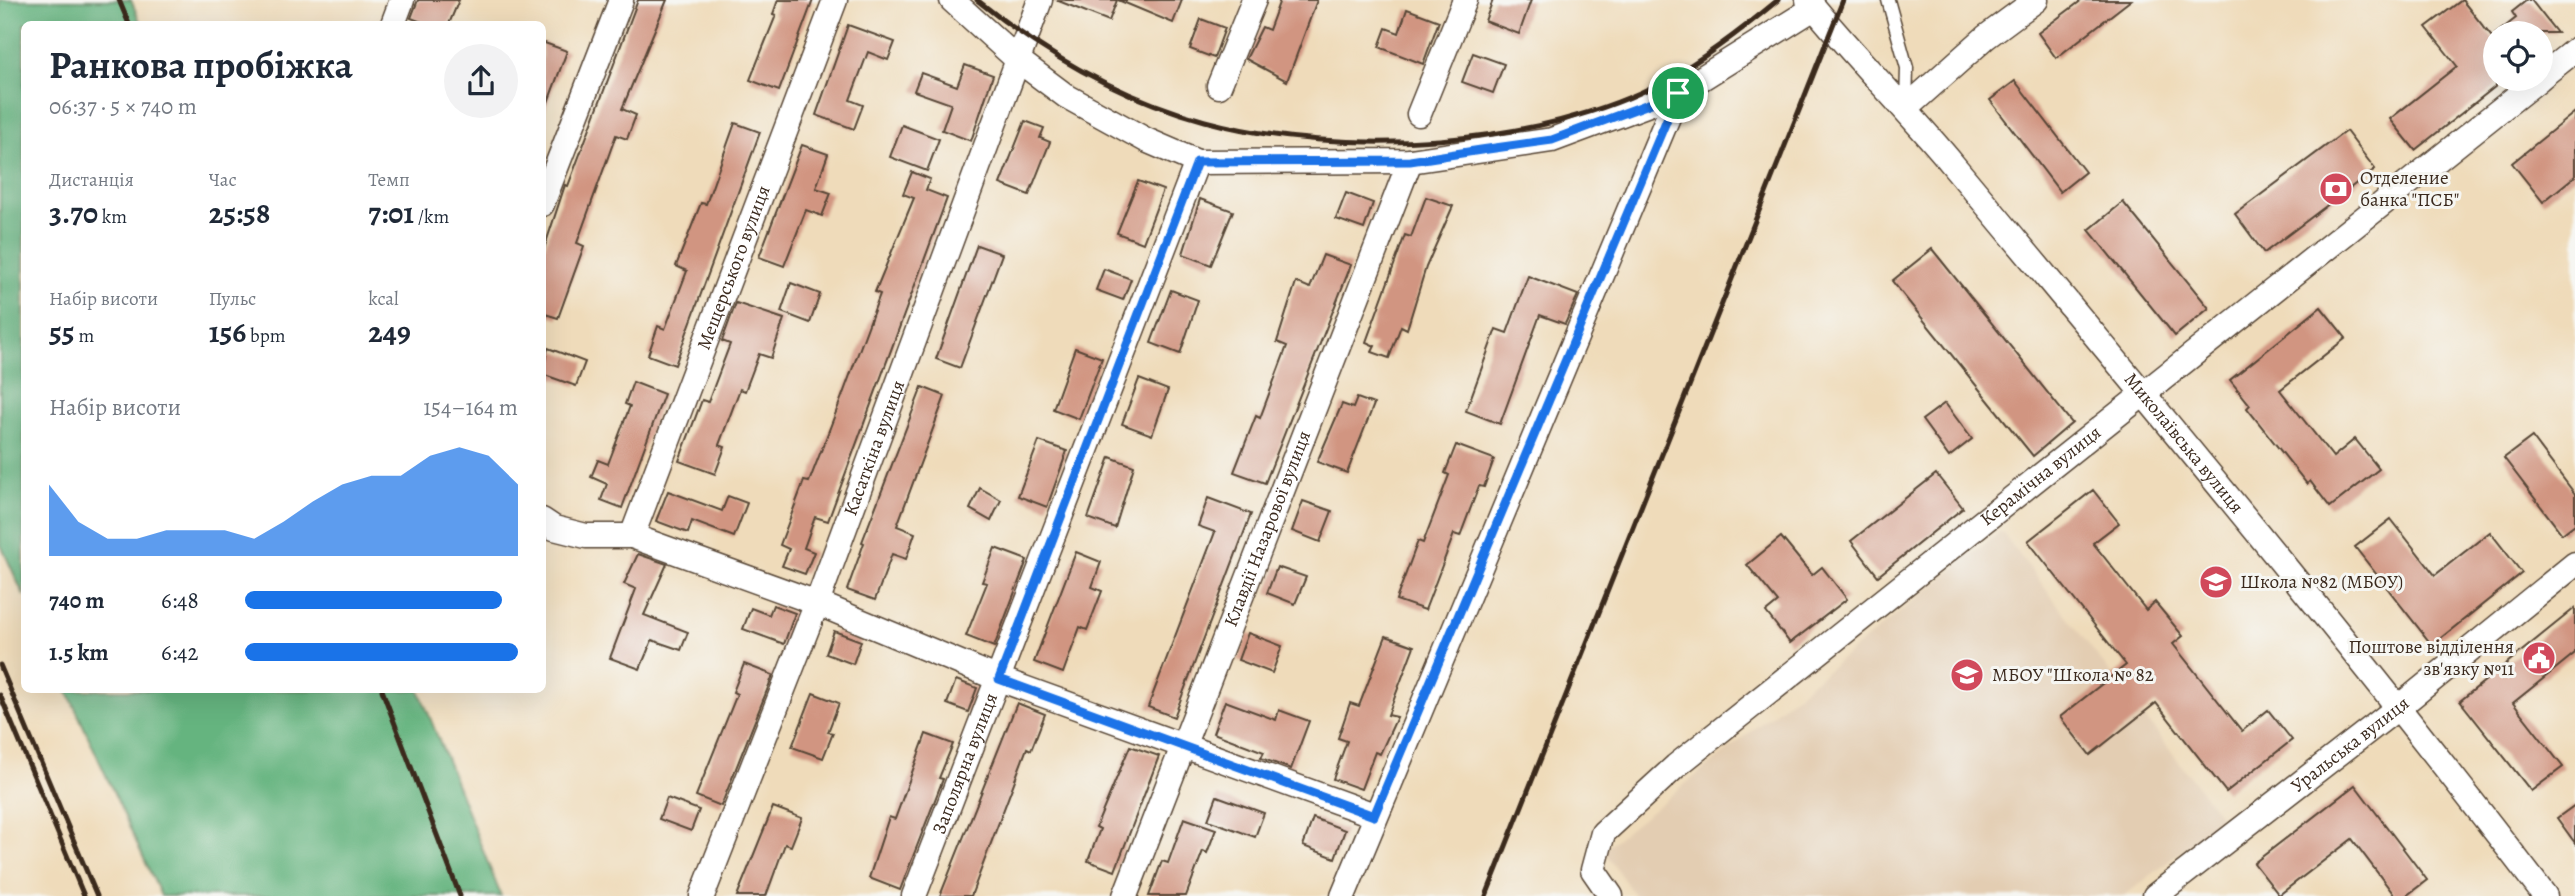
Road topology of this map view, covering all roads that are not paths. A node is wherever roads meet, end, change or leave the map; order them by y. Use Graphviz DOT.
graph roads {
  1 [pos="402,0"];
  2 [pos="621,0"];
  3 [pos="835,0"];
  4 [pos="952,0"];
  5 [pos="1040,0"];
  6 [pos="1254,0"];
  7 [pos="1465,0"];
  8 [pos="1888,0"];
  9 [pos="2036,0"];
  10 [pos="1811,4"];
  11 [pos="394,21"];
  12 [pos="2575,50"];
  13 [pos="1018,60"];
  14 [pos="2553,68"];
  15 [pos="1219,86"];
  16 [pos="2524,91"];
  17 [pos="1678,93"];
  18 [pos="1906,108"];
  19 [pos="1419,114"];
  20 [pos="1410,161"];
  21 [pos="1197,162"];
  22 [pos="546,194"];
  23 [pos="2143,393"];
  24 [pos="546,523"];
  25 [pos="632,536"];
  26 [pos="2575,564"];
  27 [pos="817,603"];
  28 [pos="999,679"];
  29 [pos="2400,706"];
  30 [pos="1183,747"];
  31 [pos="1374,816"];
  32 [pos="702,896"];
  33 [pos="914,896"];
  34 [pos="1125,896"];
  35 [pos="1343,896"];
  36 [pos="1611,896"];
  37 [pos="2155,896"];
  38 [pos="2545,896"];
  1 -- 11 [label="street"];
  2 -- 22 [label="street"];
  3 -- 25 [label="street, Мещерського вулиця"];
  4 -- 13 [label="street"];
  5 -- 13 [label="street, Касаткіна вулиця"];
  6 -- 15 [label="street"];
  7 -- 19 [label="street"];
  8 -- 18 [label="lane"];
  9 -- 18 [label="street"];
  10 -- 17 [label="street"];
  10 -- 18 [label="street, Миколаївська вулиця"];
  12 -- 14 [label="street, Керамічна вулиця"];
  13 -- 21 [label="street"];
  13 -- 27 [label="street, Касаткіна вулиця"];
  16 -- 23 [label="street, Керамічна вулиця"];
  17 -- 20 [label="street"];
  17 -- 31 [label="street"];
  18 -- 23 [label="street, Миколаївська вулиця"];
  20 -- 21 [label="street"];
  20 -- 30 [label="street, Клавдії Назарової вулиця"];
  21 -- 28 [label="street, Заполярна вулиця"];
  23 -- 29 [label="street, Миколаївська вулиця"];
  23 -- 36 [label="street, Керамічна вулиця"];
  24 -- 25 [label="street"];
  25 -- 27 [label="street"];
  26 -- 29 [label="street, Уральська вулиця"];
  27 -- 28 [label="street"];
  27 -- 32 [label="street, Касаткіна вулиця"];
  28 -- 30 [label="street"];
  28 -- 33 [label="street, Заполярна вулиця"];
  29 -- 37 [label="street, Уральська вулиця"];
  29 -- 38 [label="street, Миколаївська вулиця"];
  30 -- 31 [label="street"];
  30 -- 34 [label="street, Клавдії Назарової вулиця"];
  31 -- 35 [label="street"];
}
